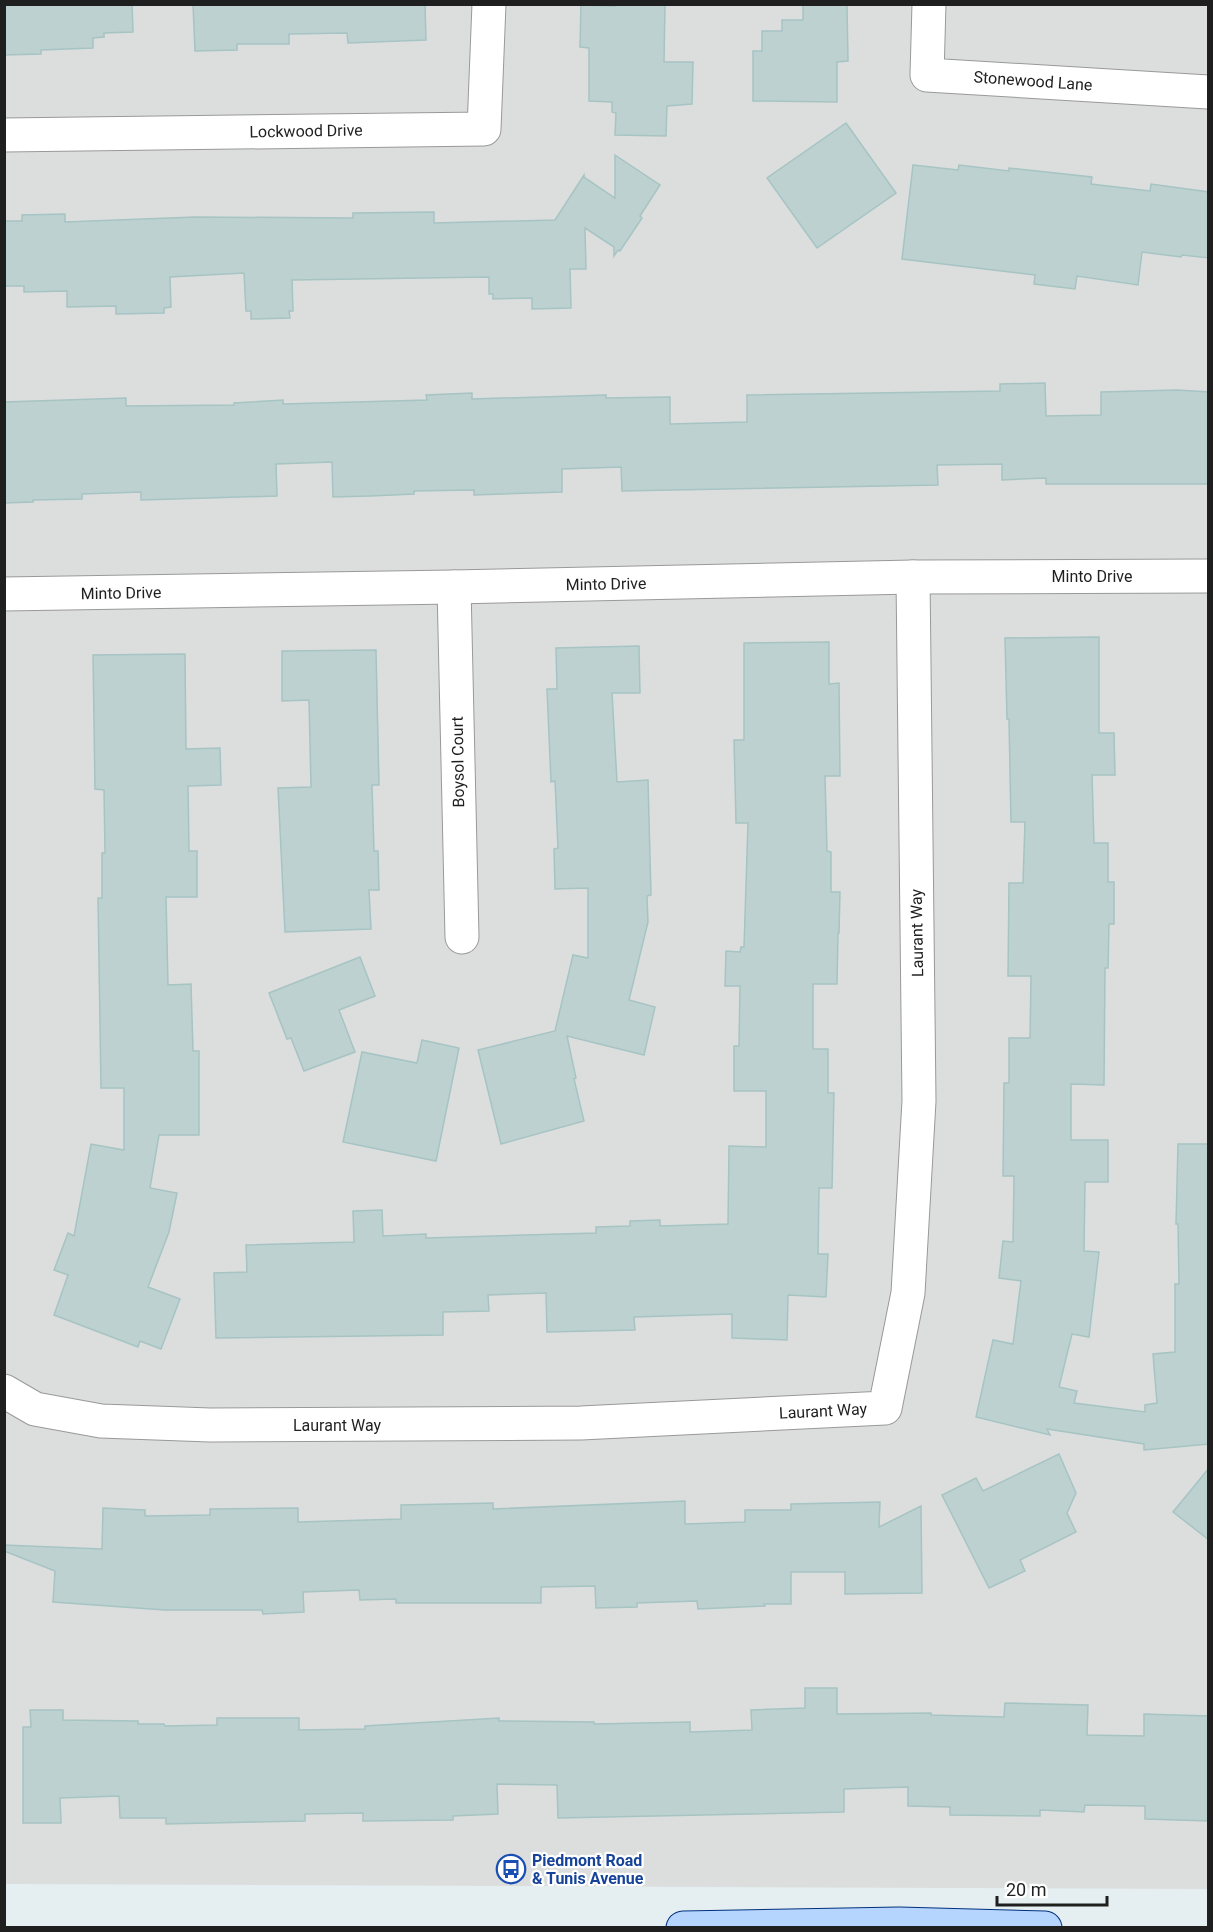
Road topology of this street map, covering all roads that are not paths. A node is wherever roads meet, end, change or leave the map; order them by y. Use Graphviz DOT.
graph roads {
  1 [pos="489,4"];
  2 [pos="929,4"];
  3 [pos="1209,92"];
  4 [pos="4,135"];
  5 [pos="1209,576"];
  6 [pos="913,577"];
  7 [pos="454,587"];
  8 [pos="4,594"];
  9 [pos="462,937"];
  10 [pos="4,1391"];
  11 [pos="899,1926"];
  12 [pos="684,1928"];
  13 [pos="1045,1928"];
  1 -- 4 [label="street, Lockwood Drive"];
  2 -- 3 [label="street, Stonewood Lane"];
  5 -- 6 [label="street, Minto Drive"];
  6 -- 7 [label="street, Minto Drive"];
  6 -- 10 [label="street, Laurant Way"];
  7 -- 8 [label="street, Minto Drive"];
  7 -- 9 [label="street, Boysol Court"];
  11 -- 12 [label="main road"];
  11 -- 13 [label="main road"];
}
